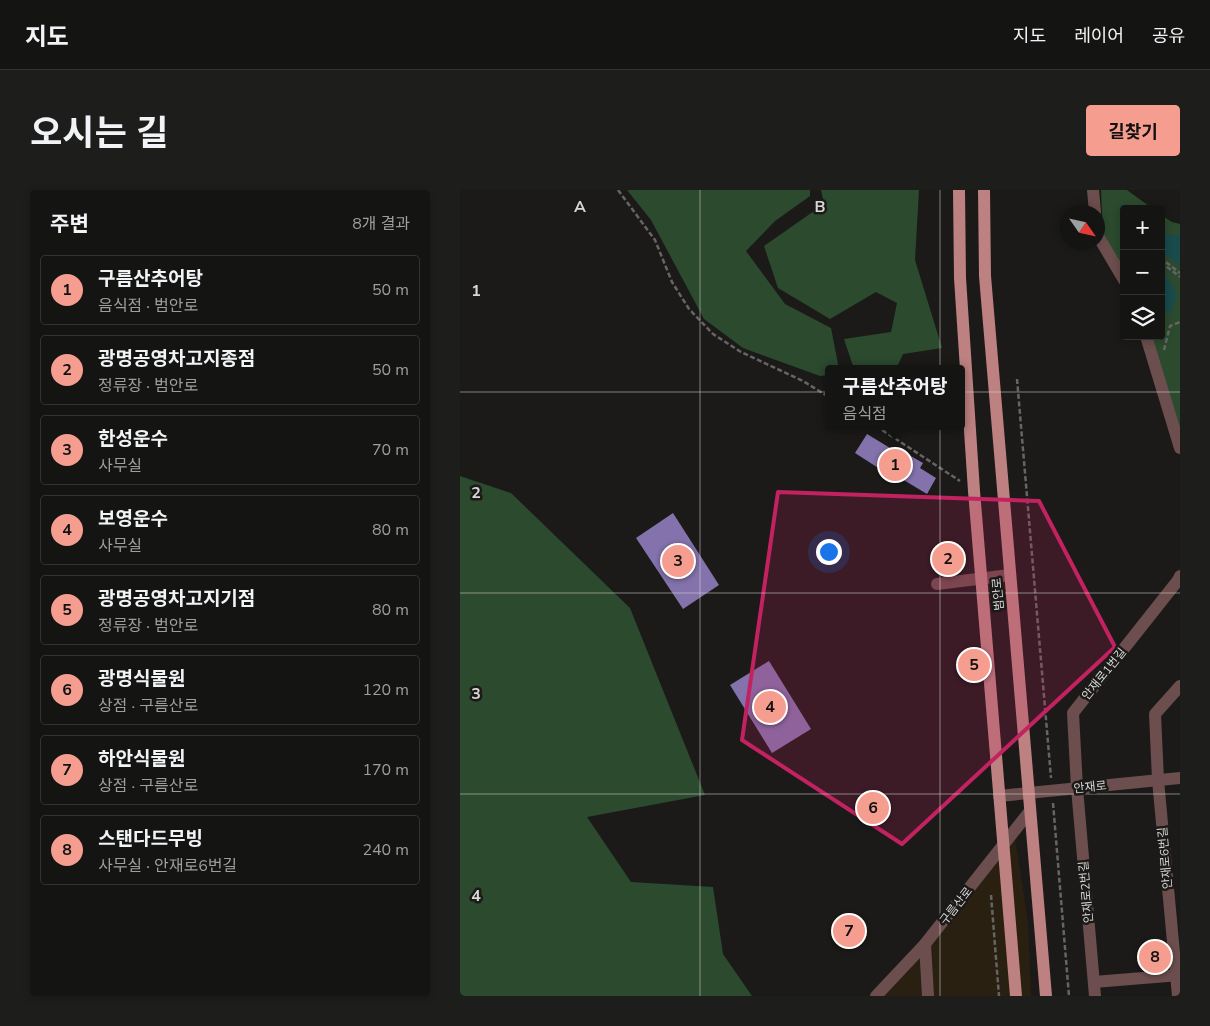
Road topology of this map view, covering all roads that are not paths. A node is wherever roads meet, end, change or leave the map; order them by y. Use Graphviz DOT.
graph roads {
  1 [pos="959,190"];
  2 [pos="984,190"];
  3 [pos="1093,190"];
  4 [pos="1094,205"];
  5 [pos="1105,248"];
  6 [pos="1120,273"];
  7 [pos="1147,340"];
  8 [pos="1180,448"];
  9 [pos="1010,574"];
  10 [pos="982,578"];
  11 [pos="1180,578"];
  12 [pos="937,584"];
  13 [pos="1177,692"];
  14 [pos="1180,778"];
  15 [pos="1158,780"];
  16 [pos="1077,788"];
  17 [pos="1028,793"];
  18 [pos="999,796"];
  19 [pos="1030,811"];
  20 [pos="1004,845"];
  21 [pos="925,944"];
  22 [pos="1178,975"];
  23 [pos="1094,982"];
  24 [pos="876,996"];
  25 [pos="928,996"];
  26 [pos="1016,996"];
  27 [pos="1046,996"];
  28 [pos="1095,996"];
  29 [pos="1178,996"];
  1 -- 10 [label="main road, 범안로"];
  2 -- 9 [label="main road, 범안로"];
  3 -- 4 [label="street"];
  5 -- 6 [label="street"];
  7 -- 8 [label="street"];
  9 -- 10 [label="street"];
  9 -- 17 [label="main road, 범안로"];
  10 -- 12 [label="street"];
  10 -- 18 [label="main road, 범안로"];
  11 -- 16 [label="street, 안재로1번길"];
  13 -- 15 [label="street, 안재로6번길"];
  14 -- 15 [label="street, 안재로"];
  15 -- 16 [label="street, 안재로"];
  15 -- 22 [label="street, 안재로6번길"];
  16 -- 17 [label="street, 안재로"];
  16 -- 23 [label="street, 안재로2번길"];
  17 -- 18 [label="street, 안재로"];
  17 -- 19 [label="main road, 범안로"];
  18 -- 20 [label="main road, 범안로"];
  19 -- 20 [label="street, 구름산로"];
  19 -- 27 [label="main road, 범안로"];
  20 -- 21 [label="street, 구름산로"];
  20 -- 26 [label="main road, 범안로"];
  21 -- 24 [label="street, 구름산로"];
  21 -- 25 [label="street"];
  22 -- 23 [label="street"];
  22 -- 29 [label="street, 안재로6번길"];
  23 -- 28 [label="street, 안재로2번길"];
}
